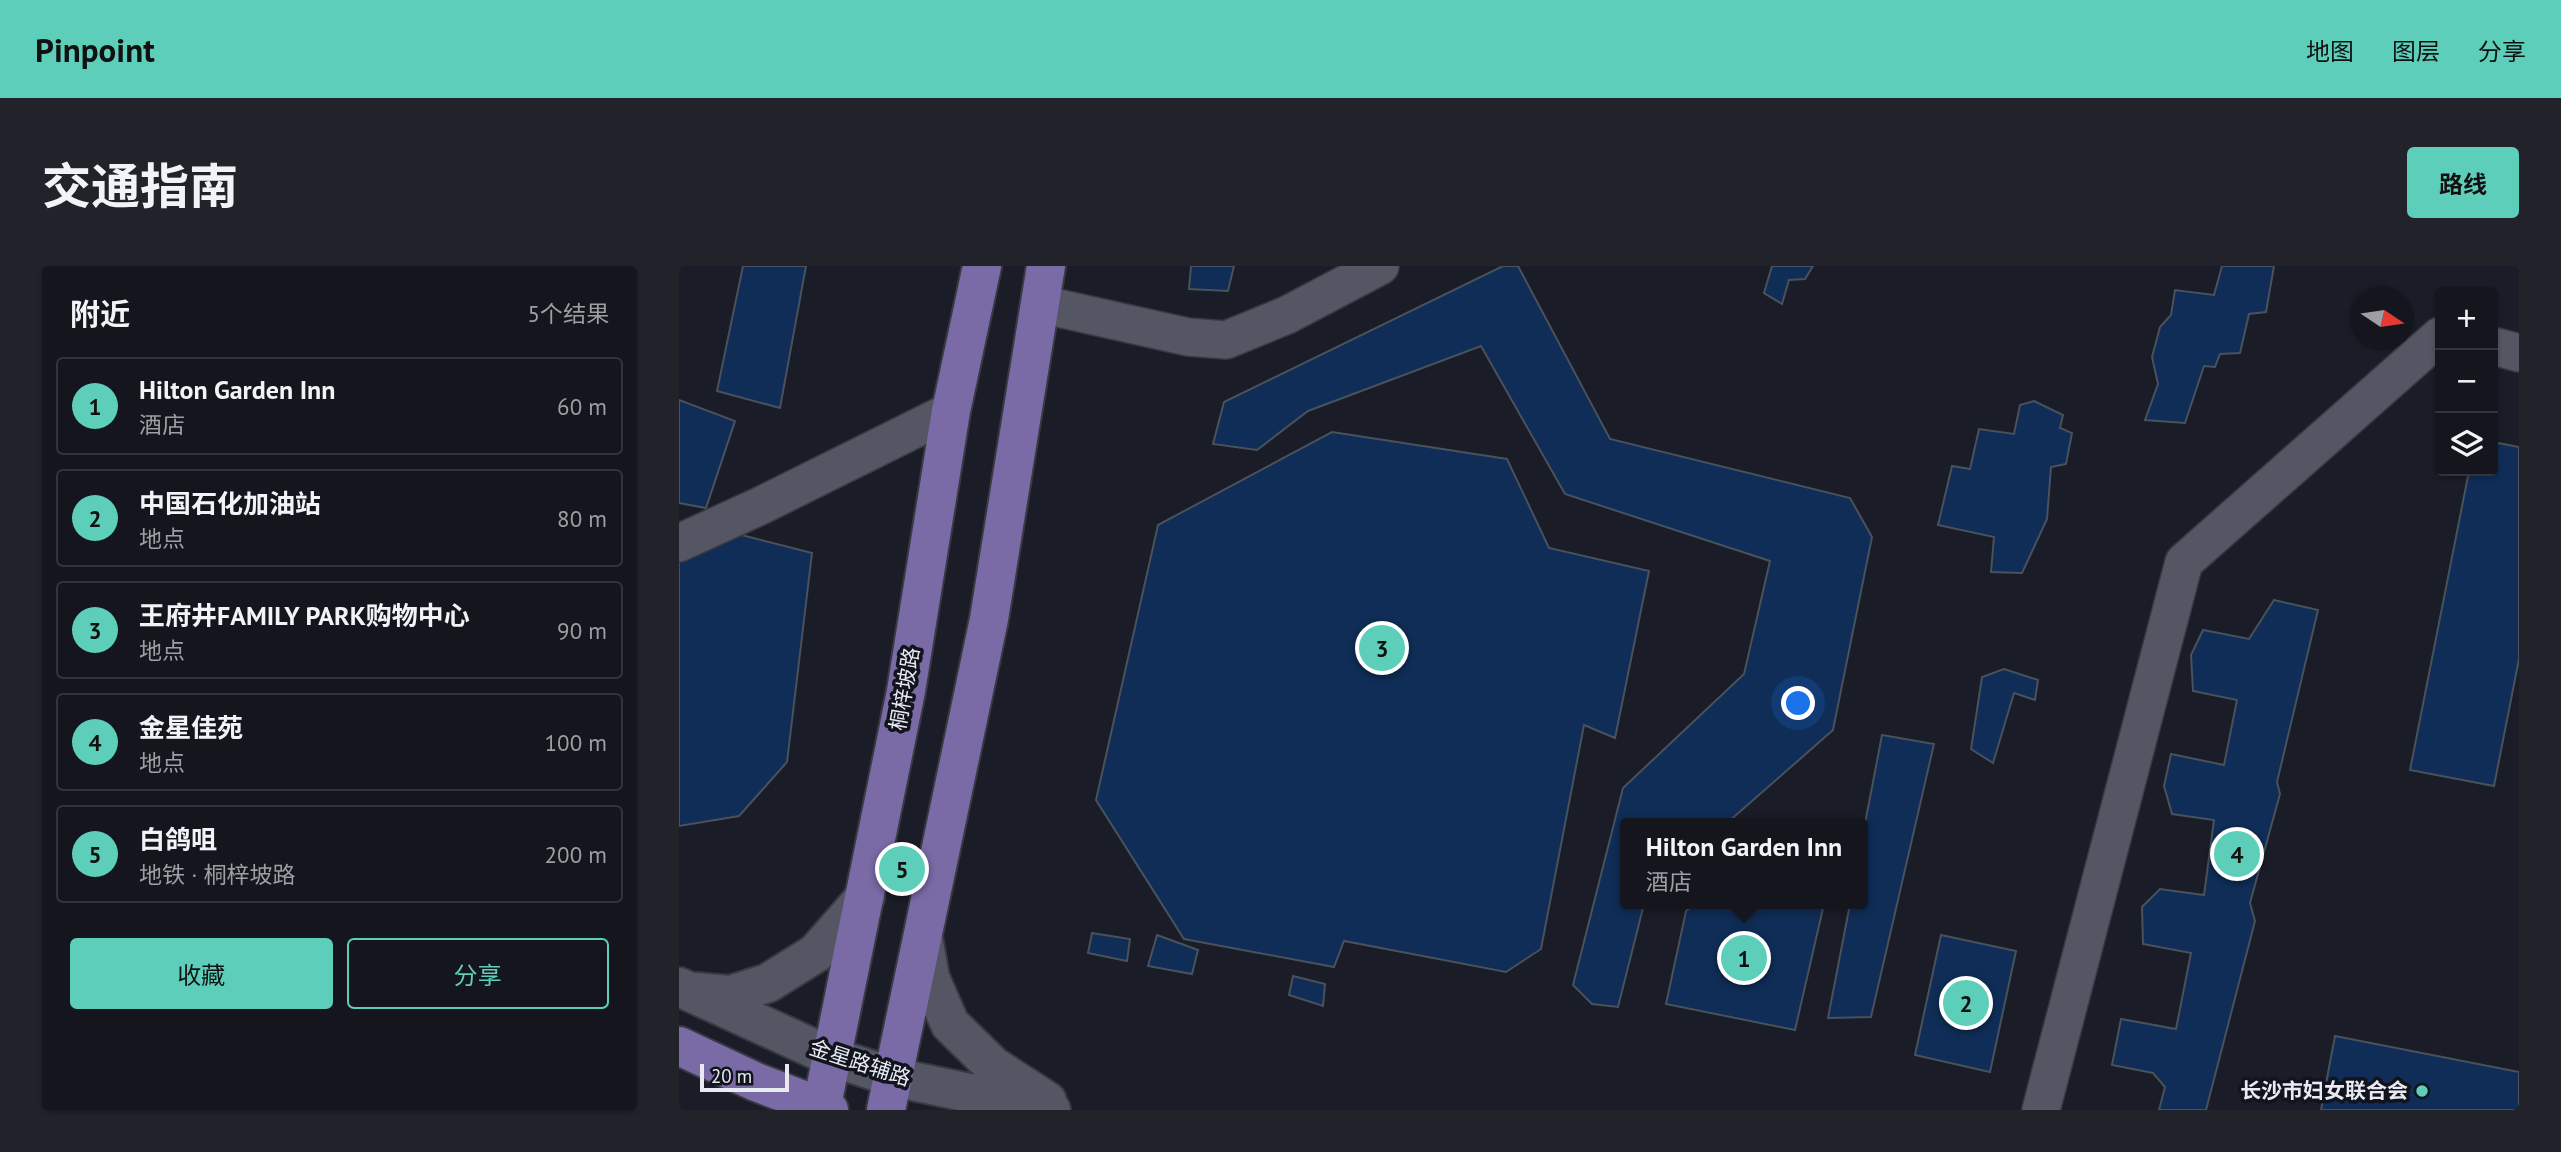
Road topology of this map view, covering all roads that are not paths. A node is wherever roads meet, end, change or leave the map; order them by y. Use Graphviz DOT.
graph roads {
  1 [pos="982,266"];
  2 [pos="1046,266"];
  3 [pos="1380,266"];
  4 [pos="1039,304"];
  5 [pos="2435,340"];
  6 [pos="2498,347"];
  7 [pos="2519,353"];
  8 [pos="951,411"];
  9 [pos="679,543"];
  10 [pos="865,897"];
  11 [pos="923,937"];
  12 [pos="684,989"];
  13 [pos="679,1046"];
  14 [pos="832,1057"];
  15 [pos="890,1093"];
  16 [pos="824,1109"];
  17 [pos="1051,1110"];
  18 [pos="1060,1110"];
  19 [pos="2041,1110"];
  1 -- 8 [label="main road, 桐梓坡路"];
  2 -- 4 [label="main road"];
  3 -- 4 [label="street"];
  4 -- 11 [label="main road"];
  5 -- 19 [label="street"];
  6 -- 7 [label="street"];
  8 -- 9 [label="street"];
  8 -- 10 [label="main road, 桐梓坡路"];
  10 -- 12 [label="street"];
  10 -- 14 [label="main road, 桐梓坡路"];
  11 -- 15 [label="main road"];
  11 -- 18 [label="street"];
  12 -- 14 [label="street, 金星路辅路"];
  13 -- 16 [label="main road"];
  14 -- 15 [label="street, 金星路辅路"];
  14 -- 16 [label="main road, 桐梓坡路"];
  15 -- 17 [label="street, 金星路辅路"];
}
